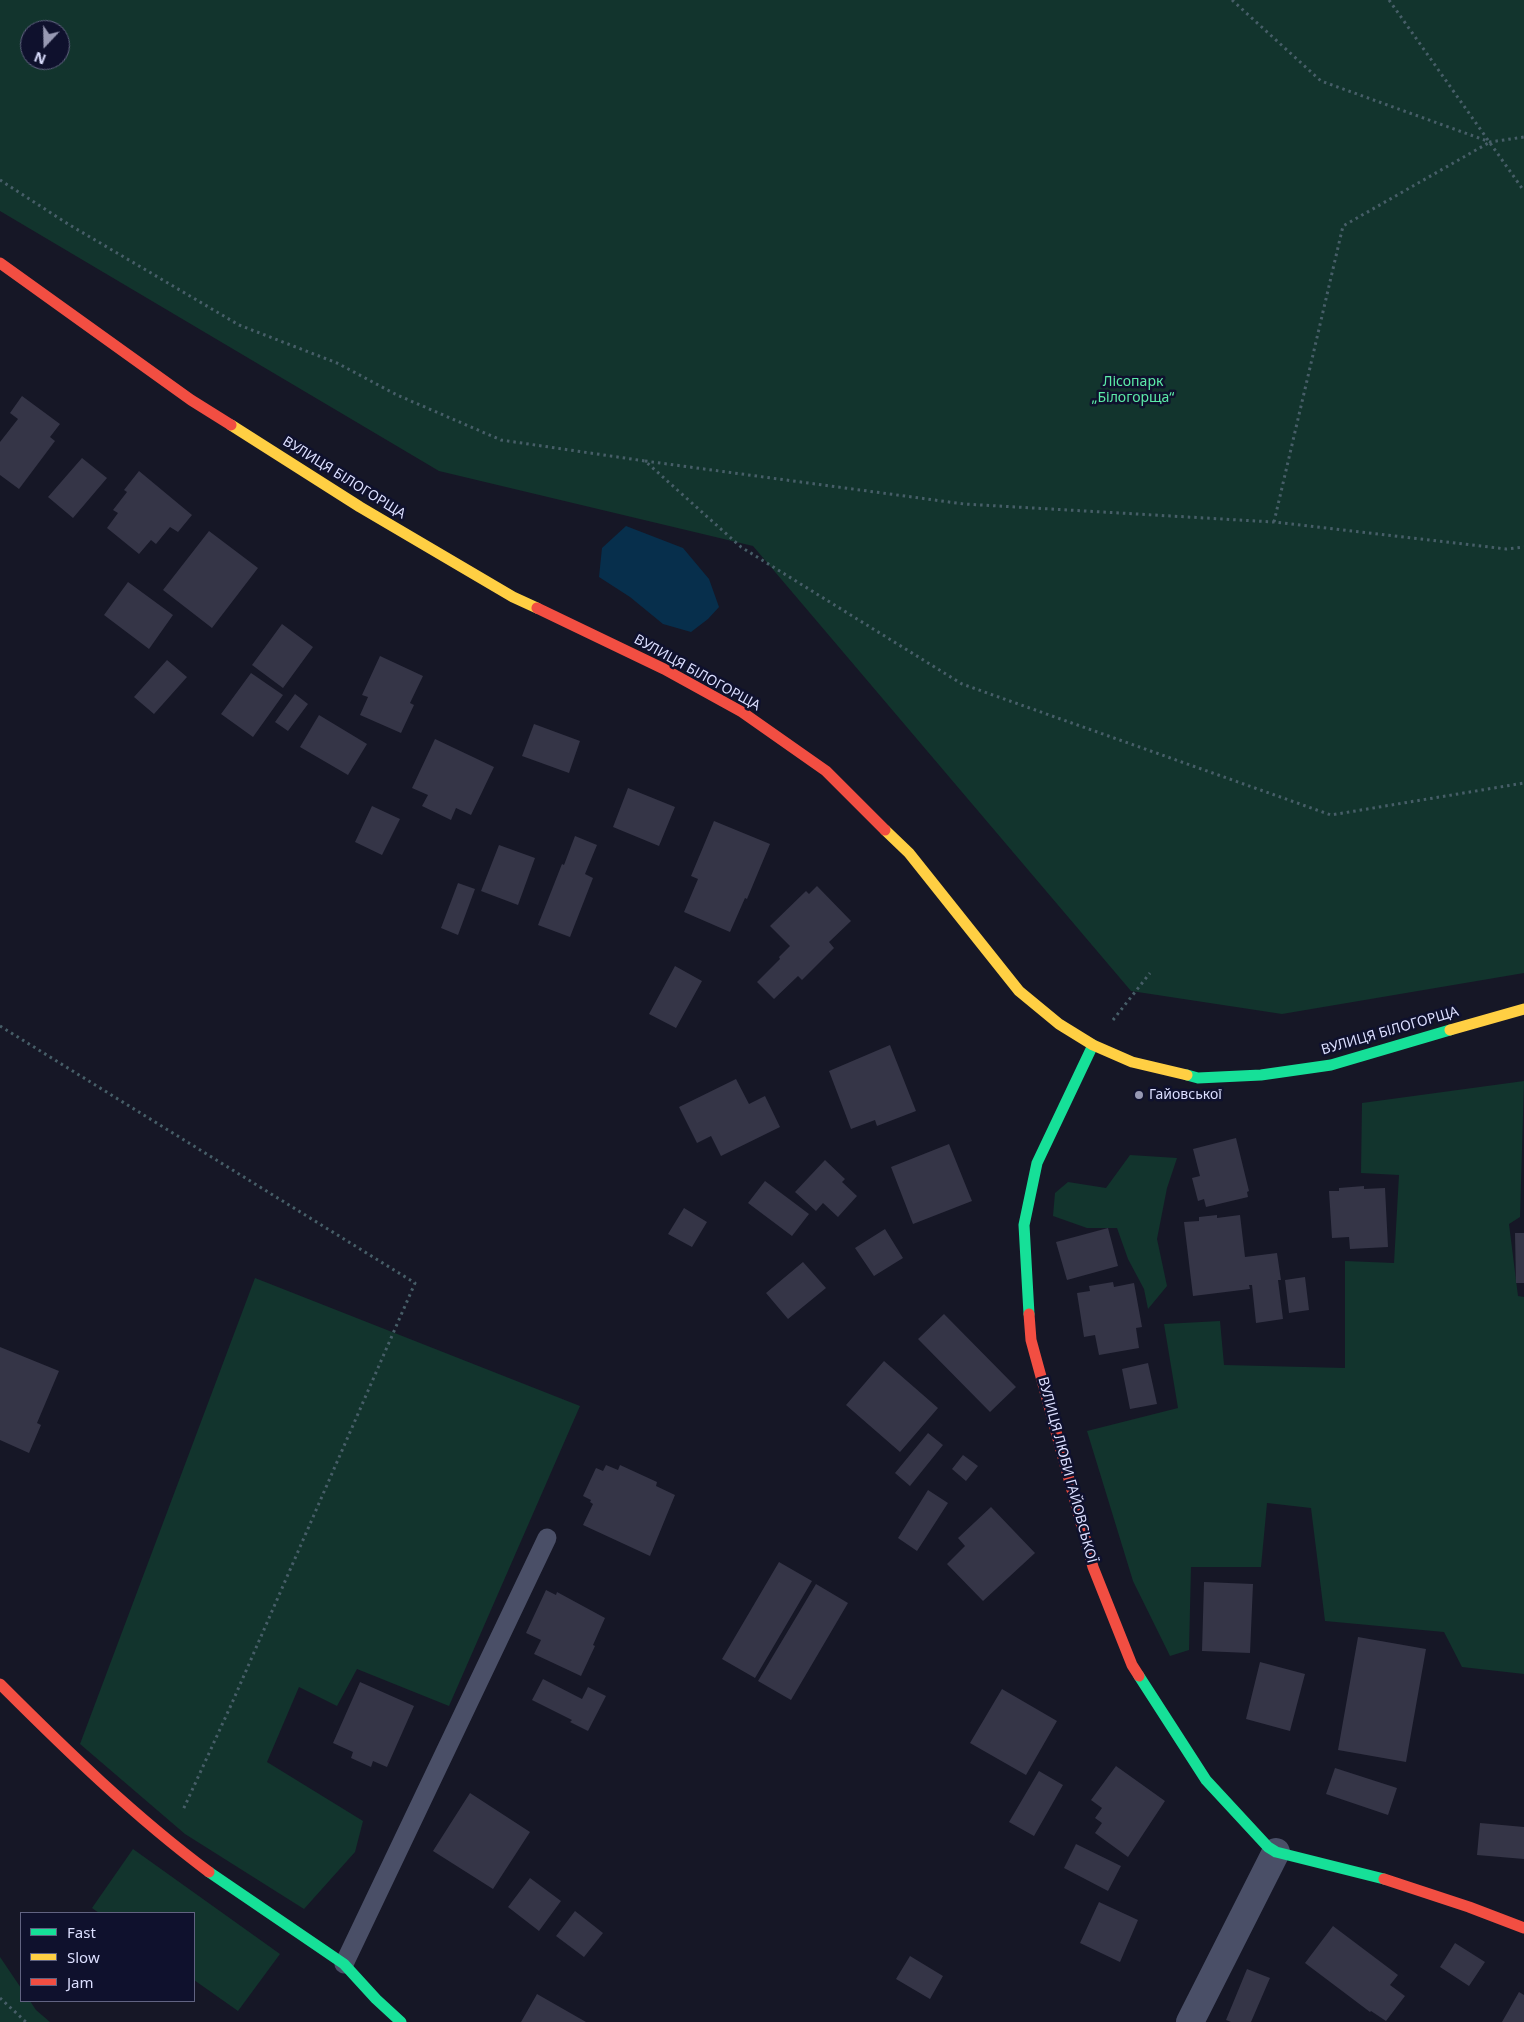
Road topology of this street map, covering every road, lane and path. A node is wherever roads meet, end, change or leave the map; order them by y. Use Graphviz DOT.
graph roads {
  1 [pos="1232,0"];
  2 [pos="1389,0"];
  3 [pos="1524,138"];
  4 [pos="1490,142"];
  5 [pos="0,180"];
  6 [pos="1524,191"];
  7 [pos="0,264"];
  8 [pos="645,461"];
  9 [pos="1274,522"];
  10 [pos="1524,547"];
  11 [pos="1524,783"];
  12 [pos="1150,973"];
  13 [pos="1524,1009"];
  14 [pos="0,1026"];
  15 [pos="1093,1045"];
  16 [pos="547,1538"];
  17 [pos="0,1684"];
  18 [pos="168,1841"];
  19 [pos="1276,1852"];
  20 [pos="1524,1928"];
  21 [pos="344,1964"];
  22 [pos="0,1998"];
  23 [pos="26,2022"];
  24 [pos="401,2022"];
  25 [pos="1190,2022"];
  1 -- 4 [label="path"];
  2 -- 4 [label="path"];
  3 -- 4 [label="path"];
  4 -- 6 [label="path"];
  4 -- 9 [label="path"];
  5 -- 8 [label="path"];
  7 -- 15 [label="street, ВУЛИЦЯ БІЛОГОРЩА"];
  8 -- 9 [label="path"];
  8 -- 11 [label="path"];
  9 -- 10 [label="path"];
  12 -- 15 [label="path"];
  13 -- 15 [label="street, ВУЛИЦЯ БІЛОГОРЩА"];
  14 -- 18 [label="path"];
  15 -- 19 [label="street, ВУЛИЦЯ ЛЮБИ ГАЙОВСЬКОЇ"];
  16 -- 21 [label="lane"];
  17 -- 18 [label="street"];
  18 -- 21 [label="street"];
  19 -- 20 [label="street, ВУЛИЦЯ ЛЮБИ ГАЙОВСЬКОЇ"];
  19 -- 25 [label="street"];
  21 -- 24 [label="street"];
  22 -- 23 [label="path"];
}
